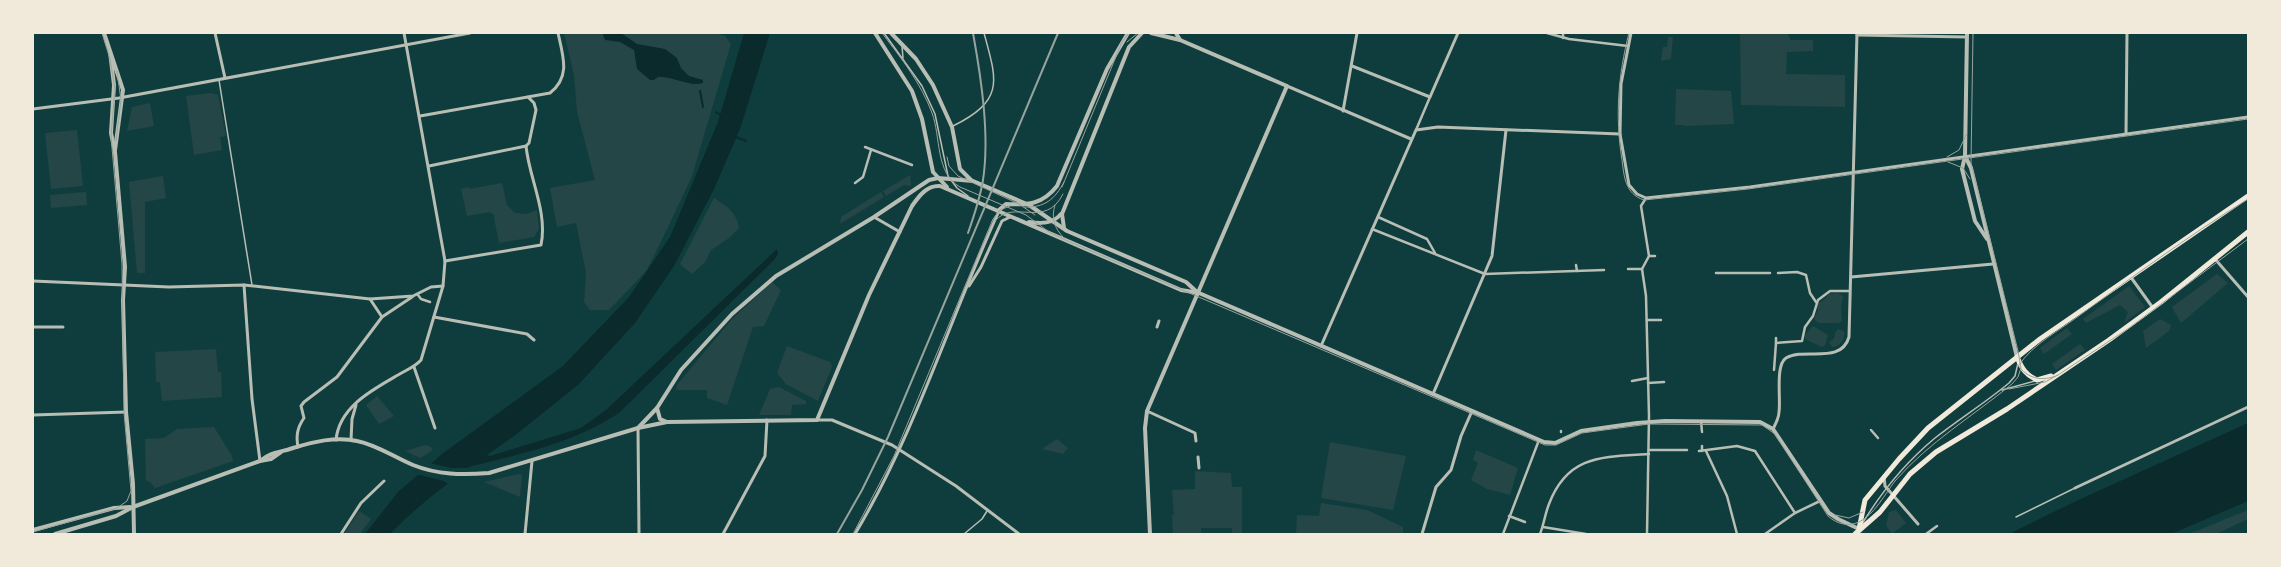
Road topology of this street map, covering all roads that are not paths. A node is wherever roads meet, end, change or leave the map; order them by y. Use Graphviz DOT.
graph roads {
  1 [pos="104,33"];
  2 [pos="215,33"];
  3 [pos="404,33"];
  4 [pos="470,33"];
  5 [pos="558,33"];
  6 [pos="876,33"];
  7 [pos="884,33"];
  8 [pos="891,33"];
  9 [pos="984,33"];
  10 [pos="1128,33"];
  11 [pos="1147,33"];
  12 [pos="1150,33"];
  13 [pos="1161,33"];
  14 [pos="1169,33"];
  15 [pos="1176,33"];
  16 [pos="1357,33"];
  17 [pos="1458,33"];
  18 [pos="1546,33"];
  19 [pos="1630,33"];
  20 [pos="2127,33"];
  21 [pos="1141,34"];
  22 [pos="1564,34"];
  23 [pos="1857,34"];
  24 [pos="1967,35"];
  25 [pos="1173,38"];
  26 [pos="1563,38"];
  27 [pos="1180,40"];
  28 [pos="407,44"];
  29 [pos="902,44"];
  30 [pos="1628,46"];
  31 [pos="110,52"];
  32 [pos="903,58"];
  33 [pos="1352,66"];
  34 [pos="225,78"];
  35 [pos="219,79"];
  36 [pos="1287,86"];
  37 [pos="123,97"];
  38 [pos="528,97"];
  39 [pos="1430,97"];
  40 [pos="114,99"];
  41 [pos="33,109"];
  42 [pos="1343,111"];
  43 [pos="420,116"];
  44 [pos="2248,117"];
  45 [pos="952,127"];
  46 [pos="1416,130"];
  47 [pos="1506,130"];
  48 [pos="1620,134"];
  49 [pos="2126,134"];
  50 [pos="1411,139"];
  51 [pos="526,146"];
  52 [pos="865,147"];
  53 [pos="871,150"];
  54 [pos="114,152"];
  55 [pos="1965,156"];
  56 [pos="912,165"];
  57 [pos="932,165"];
  58 [pos="429,166"];
  59 [pos="1853,172"];
  60 [pos="938,178"];
  61 [pos="949,178"];
  62 [pos="929,180"];
  63 [pos="973,181"];
  64 [pos="855,183"];
  65 [pos="948,188"];
  66 [pos="2248,196"];
  67 [pos="970,197"];
  68 [pos="1646,198"];
  69 [pos="1029,205"];
  70 [pos="999,210"];
  71 [pos="1062,214"];
  72 [pos="874,217"];
  73 [pos="1016,217"];
  74 [pos="1378,217"];
  75 [pos="1024,221"];
  76 [pos="1052,222"];
  77 [pos="1372,229"];
  78 [pos="1067,230"];
  79 [pos="900,232"];
  80 [pos="2248,232"];
  81 [pos="1987,239"];
  82 [pos="1436,254"];
  83 [pos="1649,256"];
  84 [pos="1655,256"];
  85 [pos="2215,259"];
  86 [pos="445,261"];
  87 [pos="1993,264"];
  88 [pos="1576,265"];
  89 [pos="1628,269"];
  90 [pos="1642,269"];
  91 [pos="1604,270"];
  92 [pos="1577,271"];
  93 [pos="1770,272"];
  94 [pos="1778,272"];
  95 [pos="1716,273"];
  96 [pos="1485,274"];
  97 [pos="2130,276"];
  98 [pos="1851,277"];
  99 [pos="33,280"];
  100 [pos="124,285"];
  101 [pos="244,285"];
  102 [pos="252,285"];
  103 [pos="443,286"];
  104 [pos="966,291"];
  105 [pos="1849,291"];
  106 [pos="1199,293"];
  107 [pos="418,295"];
  108 [pos="413,296"];
  109 [pos="2248,297"];
  110 [pos="370,299"];
  111 [pos="430,302"];
  112 [pos="1816,302"];
  113 [pos="2153,308"];
  114 [pos="382,317"];
  115 [pos="434,317"];
  116 [pos="1647,320"];
  117 [pos="1662,320"];
  118 [pos="1159,321"];
  119 [pos="33,327"];
  120 [pos="63,327"];
  121 [pos="1157,327"];
  122 [pos="1776,338"];
  123 [pos="534,340"];
  124 [pos="1776,343"];
  125 [pos="1321,346"];
  126 [pos="2017,357"];
  127 [pos="414,367"];
  128 [pos="1774,370"];
  129 [pos="2055,376"];
  130 [pos="1648,378"];
  131 [pos="2038,380"];
  132 [pos="1632,381"];
  133 [pos="1664,382"];
  134 [pos="1648,383"];
  135 [pos="2000,391"];
  136 [pos="1433,394"];
  137 [pos="356,403"];
  138 [pos="2248,407"];
  139 [pos="657,408"];
  140 [pos="1147,411"];
  141 [pos="1472,411"];
  142 [pos="126,412"];
  143 [pos="33,415"];
  144 [pos="767,420"];
  145 [pos="817,420"];
  146 [pos="1701,421"];
  147 [pos="667,422"];
  148 [pos="1650,422"];
  149 [pos="435,428"];
  150 [pos="638,428"];
  151 [pos="1773,429"];
  152 [pos="1870,430"];
  153 [pos="1702,432"];
  154 [pos="1878,438"];
  155 [pos="336,440"];
  156 [pos="352,440"];
  157 [pos="1539,440"];
  158 [pos="1196,441"];
  159 [pos="1702,446"];
  160 [pos="298,447"];
  161 [pos="899,450"];
  162 [pos="1649,450"];
  163 [pos="1687,450"];
  164 [pos="1706,451"];
  165 [pos="1649,454"];
  166 [pos="1198,457"];
  167 [pos="260,461"];
  168 [pos="532,461"];
  169 [pos="1199,468"];
  170 [pos="1884,475"];
  171 [pos="384,481"];
  172 [pos="1886,488"];
  173 [pos="2075,488"];
  174 [pos="1893,495"];
  175 [pos="1820,501"];
  176 [pos="133,507"];
  177 [pos="987,510"];
  178 [pos="1795,513"];
  179 [pos="1509,516"];
  180 [pos="2016,518"];
  181 [pos="1525,522"];
  182 [pos="1918,524"];
  183 [pos="1937,526"];
  184 [pos="1543,527"];
  185 [pos="1859,529"];
  186 [pos="33,530"];
  187 [pos="55,534"];
  188 [pos="134,534"];
  189 [pos="341,534"];
  190 [pos="525,534"];
  191 [pos="639,534"];
  192 [pos="723,534"];
  193 [pos="855,534"];
  194 [pos="964,534"];
  195 [pos="1019,534"];
  196 [pos="1150,534"];
  197 [pos="1422,534"];
  198 [pos="1503,534"];
  199 [pos="1540,534"];
  200 [pos="1586,534"];
  201 [pos="1647,534"];
  202 [pos="1738,534"];
  203 [pos="1765,534"];
  204 [pos="1855,534"];
  205 [pos="1926,534"];
  1 -- 31 [label="street"];
  2 -- 34 [label="street"];
  3 -- 28 [label="street"];
  4 -- 28 [label="street"];
  5 -- 38 [label="street"];
  6 -- 57 [label="street"];
  7 -- 32 [label="lane"];
  8 -- 29 [label="street"];
  9 -- 45 [label="lane"];
  10 -- 69 [label="street"];
  11 -- 21 [label="street"];
  12 -- 25 [label="street"];
  13 -- 25 [label="lane"];
  14 -- 25 [label="street"];
  15 -- 27 [label="street"];
  16 -- 33 [label="street"];
  17 -- 39 [label="street"];
  18 -- 26 [label="street"];
  19 -- 30 [label="street"];
  20 -- 49 [label="street"];
  21 -- 71 [label="street"];
  22 -- 26 [label="street"];
  23 -- 24 [label="street"];
  23 -- 59 [label="street"];
  24 -- 55 [label="street"];
  25 -- 27 [label="street"];
  26 -- 30 [label="street"];
  27 -- 36 [label="street"];
  28 -- 34 [label="street"];
  28 -- 43 [label="street"];
  29 -- 32 [label="lane"];
  29 -- 45 [label="street"];
  30 -- 48 [label="street"];
  31 -- 37 [label="street"];
  31 -- 40 [label="street"];
  32 -- 61 [label="lane"];
  33 -- 39 [label="street"];
  33 -- 42 [label="street"];
  34 -- 35 [label="street"];
  35 -- 37 [label="street"];
  35 -- 102 [label="lane"];
  36 -- 42 [label="street"];
  36 -- 106 [label="street"];
  37 -- 40 [label="street"];
  37 -- 54 [label="street"];
  38 -- 43 [label="street"];
  38 -- 51 [label="street"];
  39 -- 46 [label="street"];
  40 -- 41 [label="street"];
  40 -- 54 [label="street"];
  42 -- 50 [label="street"];
  43 -- 58 [label="street"];
  44 -- 49 [label="street"];
  45 -- 63 [label="street"];
  46 -- 47 [label="street"];
  46 -- 50 [label="street"];
  47 -- 48 [label="street"];
  47 -- 96 [label="street"];
  48 -- 68 [label="street"];
  49 -- 55 [label="street"];
  50 -- 74 [label="street"];
  51 -- 58 [label="street"];
  51 -- 86 [label="street"];
  52 -- 53 [label="street"];
  53 -- 56 [label="street"];
  53 -- 64 [label="street"];
  54 -- 100 [label="street"];
  55 -- 59 [label="street"];
  55 -- 81 [label="street"];
  55 -- 81 [label="street"];
  57 -- 60 [label="street"];
  57 -- 62 [label="street"];
  58 -- 86 [label="street"];
  59 -- 68 [label="street"];
  59 -- 98 [label="street"];
  60 -- 61 [label="street"];
  60 -- 62 [label="street"];
  60 -- 65 [label="street"];
  61 -- 63 [label="street"];
  61 -- 67 [label="lane"];
  62 -- 72 [label="street"];
  63 -- 69 [label="street"];
  65 -- 67 [label="street"];
  65 -- 79 [label="street"];
  66 -- 97 [label="main road"];
  67 -- 70 [label="street"];
  68 -- 83 [label="street"];
  69 -- 70 [label="street"];
  69 -- 76 [label="street"];
  70 -- 73 [label="street"];
  70 -- 104 [label="street"];
  71 -- 76 [label="street"];
  71 -- 78 [label="street"];
  72 -- 79 [label="street"];
  72 -- 139 [label="street"];
  73 -- 75 [label="street"];
  73 -- 104 [label="street"];
  74 -- 77 [label="street"];
  74 -- 82 [label="street"];
  75 -- 76 [label="street"];
  75 -- 106 [label="street"];
  76 -- 78 [label="street"];
  77 -- 82 [label="street"];
  77 -- 125 [label="street"];
  78 -- 106 [label="street"];
  79 -- 145 [label="street"];
  80 -- 85 [label="main road"];
  81 -- 87 [label="street"];
  82 -- 96 [label="street"];
  83 -- 84 [label="street"];
  83 -- 90 [label="street"];
  85 -- 109 [label="street"];
  85 -- 113 [label="main road"];
  86 -- 103 [label="street"];
  87 -- 98 [label="street"];
  87 -- 126 [label="street"];
  88 -- 92 [label="street"];
  89 -- 90 [label="street"];
  90 -- 116 [label="street"];
  91 -- 92 [label="street"];
  92 -- 96 [label="street"];
  93 -- 95 [label="street"];
  94 -- 112 [label="street"];
  96 -- 136 [label="street"];
  97 -- 113 [label="street"];
  97 -- 126 [label="main road"];
  98 -- 105 [label="street"];
  99 -- 100 [label="street"];
  100 -- 101 [label="street"];
  100 -- 142 [label="street"];
  101 -- 102 [label="street"];
  101 -- 167 [label="street"];
  102 -- 110 [label="street"];
  103 -- 108 [label="street"];
  103 -- 115 [label="street"];
  104 -- 161 [label="street"];
  105 -- 112 [label="street"];
  105 -- 151 [label="street"];
  106 -- 125 [label="street"];
  106 -- 140 [label="street"];
  107 -- 111 [label="street"];
  108 -- 110 [label="street"];
  108 -- 114 [label="street"];
  110 -- 114 [label="street"];
  112 -- 124 [label="street"];
  113 -- 129 [label="main road"];
  114 -- 160 [label="street"];
  115 -- 123 [label="street"];
  115 -- 127 [label="street"];
  116 -- 117 [label="street"];
  116 -- 130 [label="street"];
  118 -- 121 [label="street"];
  119 -- 120 [label="street"];
  122 -- 124 [label="street"];
  124 -- 128 [label="street"];
  125 -- 136 [label="street"];
  126 -- 131 [label="main road"];
  126 -- 135 [label="lane"];
  126 -- 170 [label="main road"];
  127 -- 137 [label="street"];
  127 -- 149 [label="street"];
  129 -- 131 [label="main road"];
  129 -- 174 [label="main road"];
  130 -- 132 [label="street"];
  130 -- 134 [label="street"];
  131 -- 135 [label="lane"];
  133 -- 134 [label="street"];
  134 -- 148 [label="street"];
  135 -- 172 [label="lane"];
  136 -- 141 [label="street"];
  137 -- 155 [label="street"];
  137 -- 156 [label="street"];
  138 -- 173 [label="street"];
  139 -- 147 [label="street"];
  139 -- 150 [label="street"];
  140 -- 158 [label="street"];
  140 -- 196 [label="street"];
  141 -- 157 [label="street"];
  141 -- 197 [label="street"];
  142 -- 143 [label="street"];
  142 -- 176 [label="street"];
  144 -- 145 [label="street"];
  144 -- 147 [label="street"];
  144 -- 192 [label="street"];
  145 -- 161 [label="street"];
  146 -- 148 [label="street"];
  146 -- 151 [label="street"];
  146 -- 153 [label="street"];
  147 -- 150 [label="street"];
  148 -- 157 [label="street"];
  148 -- 162 [label="street"];
  150 -- 168 [label="street"];
  150 -- 191 [label="street"];
  151 -- 175 [label="street"];
  152 -- 154 [label="street"];
  155 -- 156 [label="street"];
  155 -- 160 [label="street"];
  156 -- 168 [label="street"];
  157 -- 179 [label="street"];
  159 -- 164 [label="street"];
  160 -- 167 [label="street"];
  161 -- 177 [label="street"];
  161 -- 193 [label="street"];
  162 -- 163 [label="street"];
  162 -- 165 [label="street"];
  164 -- 178 [label="street"];
  164 -- 202 [label="street"];
  165 -- 184 [label="street"];
  165 -- 201 [label="street"];
  166 -- 169 [label="street"];
  167 -- 176 [label="street"];
  168 -- 190 [label="street"];
  170 -- 172 [label="street"];
  170 -- 185 [label="main road"];
  171 -- 189 [label="street"];
  172 -- 174 [label="street"];
  172 -- 185 [label="lane"];
  173 -- 180 [label="lane"];
  174 -- 182 [label="street"];
  174 -- 185 [label="main road"];
  175 -- 178 [label="street"];
  175 -- 185 [label="street"];
  176 -- 186 [label="street"];
  176 -- 187 [label="street"];
  176 -- 188 [label="street"];
  177 -- 194 [label="lane"];
  177 -- 195 [label="street"];
  178 -- 203 [label="street"];
  179 -- 181 [label="street"];
  179 -- 198 [label="street"];
  183 -- 205 [label="street"];
  184 -- 199 [label="street"];
  184 -- 200 [label="street"];
  185 -- 204 [label="main road"];
}
